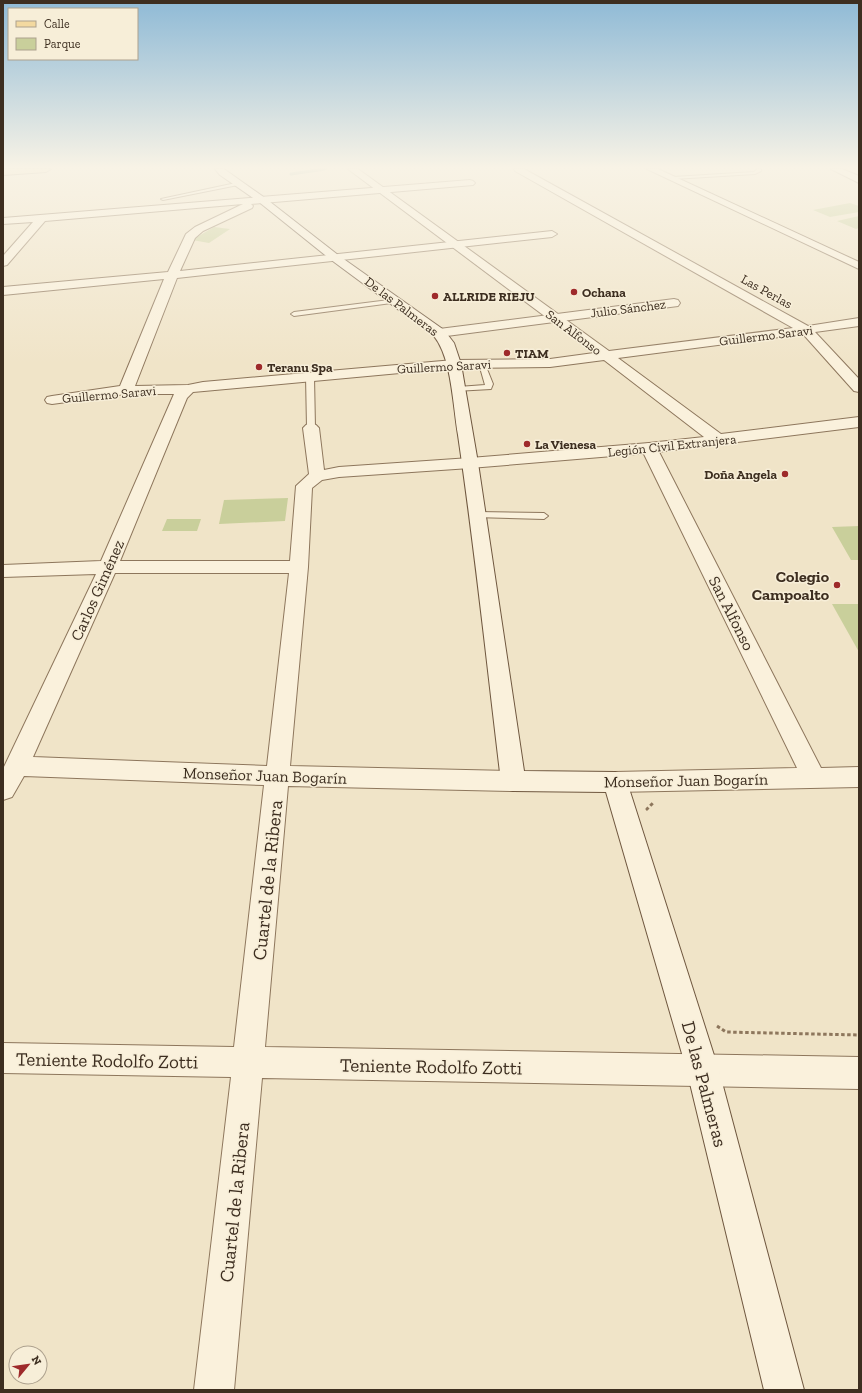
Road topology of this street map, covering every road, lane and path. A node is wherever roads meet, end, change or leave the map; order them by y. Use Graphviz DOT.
graph roads {
  1 [pos="28,234"];
  2 [pos="193,234"];
  3 [pos="305,234"];
  4 [pos="441,234"];
  5 [pos="552,234"];
  6 [pos="635,234"];
  7 [pos="791,234"];
  8 [pos="455,245"];
  9 [pos="334,257"];
  10 [pos="3,263"];
  11 [pos="859,266"];
  12 [pos="172,275"];
  13 [pos="3,291"];
  14 [pos="397,301"];
  15 [pos="674,303"];
  16 [pos="294,314"];
  17 [pos="554,318"];
  18 [pos="859,322"];
  19 [pos="806,330"];
  20 [pos="439,333"];
  21 [pos="604,355"];
  22 [pos="454,364"];
  23 [pos="482,364"];
  24 [pos="310,376"];
  25 [pos="859,388"];
  26 [pos="188,389"];
  27 [pos="458,389"];
  28 [pos="126,390"];
  29 [pos="52,400"];
  30 [pos="859,422"];
  31 [pos="311,428"];
  32 [pos="718,440"];
  33 [pos="649,448"];
  34 [pos="470,463"];
  35 [pos="317,476"];
  36 [pos="477,514"];
  37 [pos="544,516"];
  38 [pos="108,567"];
  39 [pos="299,567"];
  40 [pos="3,570"];
  41 [pos="17,766"];
  42 [pos="278,776"];
  43 [pos="859,777"];
  44 [pos="814,778"];
  45 [pos="513,781"];
  46 [pos="615,782"];
  47 [pos="3,790"];
  48 [pos="714,1024"];
  49 [pos="859,1035"];
  50 [pos="3,1058"];
  51 [pos="249,1063"];
  52 [pos="704,1071"];
  53 [pos="859,1073"];
  54 [pos="214,1390"];
  55 [pos="784,1390"];
  1 -- 10 [label="street"];
  2 -- 12 [label="street"];
  3 -- 9 [label="street, De las Palmeras"];
  4 -- 8 [label="street, San Alfonso"];
  5 -- 8 [label="street"];
  6 -- 19 [label="street, Las Perlas"];
  7 -- 11 [label="street"];
  8 -- 9 [label="street"];
  8 -- 17 [label="street, San Alfonso"];
  9 -- 12 [label="street"];
  9 -- 14 [label="street, De las Palmeras"];
  12 -- 13 [label="street"];
  12 -- 28 [label="street"];
  14 -- 16 [label="lane"];
  14 -- 20 [label="street, De las Palmeras"];
  15 -- 17 [label="street, Julio Sánchez"];
  17 -- 20 [label="street, Julio Sánchez"];
  17 -- 21 [label="street, San Alfonso"];
  18 -- 19 [label="street, Guillermo Saravi"];
  19 -- 21 [label="street, Guillermo Saravi"];
  19 -- 25 [label="street, Las Perlas"];
  20 -- 22 [label="street, De las Palmeras"];
  21 -- 23 [label="street, Guillermo Saravi"];
  21 -- 32 [label="street, San Alfonso"];
  22 -- 23 [label="street, Guillermo Saravi"];
  22 -- 24 [label="street, Guillermo Saravi"];
  22 -- 27 [label="street, De las Palmeras"];
  23 -- 27 [label="lane"];
  24 -- 26 [label="street, Guillermo Saravi"];
  24 -- 31 [label="lane"];
  26 -- 28 [label="street, Guillermo Saravi"];
  26 -- 38 [label="street, Carlos Giménez"];
  27 -- 34 [label="street, De las Palmeras"];
  28 -- 29 [label="street, Guillermo Saravi"];
  30 -- 32 [label="street, Legión Civil Extranjera"];
  31 -- 35 [label="street"];
  32 -- 33 [label="street, Legión Civil Extranjera"];
  33 -- 34 [label="street, Legión Civil Extranjera"];
  33 -- 44 [label="street, San Alfonso"];
  34 -- 35 [label="street, Legión Civil Extranjera"];
  34 -- 36 [label="street"];
  35 -- 39 [label="street, Cuartel de la Ribera"];
  36 -- 37 [label="lane"];
  36 -- 45 [label="street"];
  38 -- 39 [label="street"];
  38 -- 40 [label="street"];
  38 -- 41 [label="street, Carlos Giménez"];
  39 -- 42 [label="street, Cuartel de la Ribera"];
  41 -- 42 [label="street, Monseñor Juan Bogarín"];
  41 -- 47 [label="street, Carlos Giménez"];
  42 -- 45 [label="street, Monseñor Juan Bogarín"];
  42 -- 51 [label="street, Cuartel de la Ribera"];
  43 -- 44 [label="street, Monseñor Juan Bogarín"];
  44 -- 46 [label="street, Monseñor Juan Bogarín"];
  45 -- 46 [label="street, Monseñor Juan Bogarín"];
  46 -- 52 [label="street, De las Palmeras"];
  48 -- 49 [label="path"];
  50 -- 51 [label="street, Teniente Rodolfo Zotti"];
  51 -- 52 [label="street, Teniente Rodolfo Zotti"];
  51 -- 54 [label="street, Cuartel de la Ribera"];
  52 -- 53 [label="street, Teniente Rodolfo Zotti"];
  52 -- 55 [label="street, De las Palmeras"];
}
